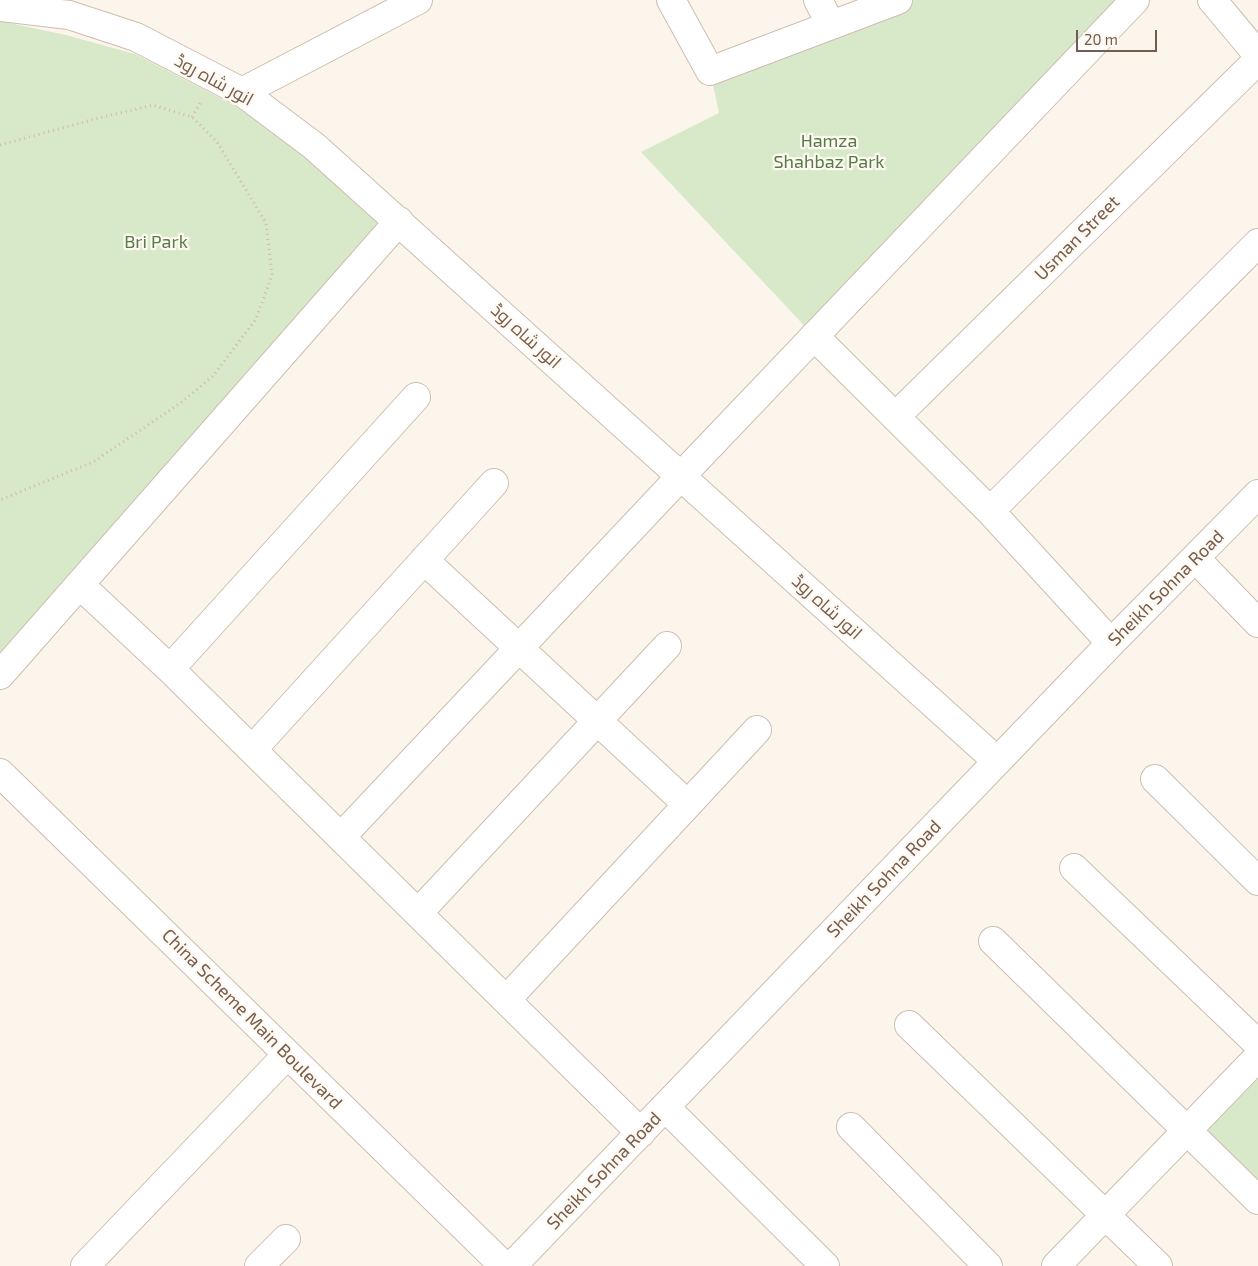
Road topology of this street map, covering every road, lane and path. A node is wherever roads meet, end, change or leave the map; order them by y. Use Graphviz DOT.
graph roads {
  1 [pos="418,0"];
  2 [pos="671,0"];
  3 [pos="818,0"];
  4 [pos="898,0"];
  5 [pos="1135,0"];
  6 [pos="1212,0"];
  7 [pos="10,5"];
  8 [pos="71,7"];
  9 [pos="831,25"];
  10 [pos="1258,55"];
  11 [pos="1258,60"];
  12 [pos="242,92"];
  13 [pos="0,145"];
  14 [pos="399,221"];
  15 [pos="1258,243"];
  16 [pos="814,336"];
  17 [pos="416,397"];
  18 [pos="895,417"];
  19 [pos="681,476"];
  20 [pos="494,483"];
  21 [pos="1258,494"];
  22 [pos="0,500"];
  23 [pos="990,511"];
  24 [pos="1194,558"];
  25 [pos="424,560"];
  26 [pos="80,585"];
  27 [pos="1258,623"];
  28 [pos="1111,643"];
  29 [pos="667,646"];
  30 [pos="518,649"];
  31 [pos="170,669"];
  32 [pos="0,675"];
  33 [pos="597,722"];
  34 [pos="757,730"];
  35 [pos="252,750"];
  36 [pos="997,761"];
  37 [pos="0,773"];
  38 [pos="1155,779"];
  39 [pos="687,804"];
  40 [pos="341,837"];
  41 [pos="1074,868"];
  42 [pos="1258,881"];
  43 [pos="418,913"];
  44 [pos="993,941"];
  45 [pos="506,1000"];
  46 [pos="910,1025"];
  47 [pos="1258,1044"];
  48 [pos="287,1055"];
  49 [pos="1258,1057"];
  50 [pos="665,1107"];
  51 [pos="851,1127"];
  52 [pos="1188,1130"];
  53 [pos="641,1133"];
  54 [pos="1258,1200"];
  55 [pos="1106,1214"];
  56 [pos="286,1239"];
  57 [pos="85,1266"];
  58 [pos="259,1266"];
  59 [pos="504,1266"];
  60 [pos="512,1266"];
  61 [pos="825,1266"];
  62 [pos="988,1266"];
  63 [pos="1056,1266"];
  64 [pos="1158,1266"];
  1 -- 12 [label="street"];
  2 -- 9 [label="street"];
  3 -- 9 [label="street"];
  4 -- 9 [label="street"];
  5 -- 16 [label="street"];
  6 -- 10 [label="street"];
  7 -- 8 [label="street, انور شاہ روڈ"];
  8 -- 12 [label="street, انور شاہ روڈ"];
  11 -- 18 [label="street, Usman Street"];
  12 -- 14 [label="street, انور شاہ روڈ"];
  13 -- 22 [label="path"];
  14 -- 19 [label="street, انور شاہ روڈ"];
  14 -- 26 [label="street"];
  15 -- 23 [label="street"];
  16 -- 18 [label="street"];
  16 -- 19 [label="street"];
  17 -- 31 [label="street"];
  18 -- 23 [label="street"];
  19 -- 30 [label="street"];
  19 -- 36 [label="street, انور شاہ روڈ"];
  20 -- 25 [label="street"];
  21 -- 24 [label="street, Sheikh Sohna Road"];
  23 -- 28 [label="street"];
  24 -- 27 [label="street"];
  24 -- 28 [label="street, Sheikh Sohna Road"];
  25 -- 30 [label="street"];
  25 -- 35 [label="street"];
  26 -- 31 [label="street"];
  26 -- 32 [label="street"];
  28 -- 36 [label="street, Sheikh Sohna Road"];
  29 -- 33 [label="street"];
  30 -- 33 [label="street"];
  30 -- 40 [label="street"];
  31 -- 35 [label="street"];
  33 -- 39 [label="street"];
  33 -- 43 [label="street"];
  34 -- 39 [label="street"];
  35 -- 40 [label="street"];
  36 -- 50 [label="street, Sheikh Sohna Road"];
  37 -- 48 [label="street, China Scheme Main Boulevard"];
  38 -- 42 [label="street"];
  39 -- 45 [label="street"];
  40 -- 43 [label="street"];
  41 -- 47 [label="street"];
  43 -- 45 [label="street"];
  44 -- 52 [label="street"];
  45 -- 53 [label="street"];
  46 -- 55 [label="street"];
  48 -- 57 [label="street"];
  48 -- 59 [label="street, China Scheme Main Boulevard"];
  49 -- 52 [label="street"];
  50 -- 53 [label="street, Sheikh Sohna Road"];
  50 -- 61 [label="street"];
  51 -- 62 [label="street"];
  52 -- 54 [label="street"];
  52 -- 55 [label="street"];
  53 -- 60 [label="street, Sheikh Sohna Road"];
  55 -- 63 [label="street"];
  55 -- 64 [label="street"];
  56 -- 58 [label="street"];
}
